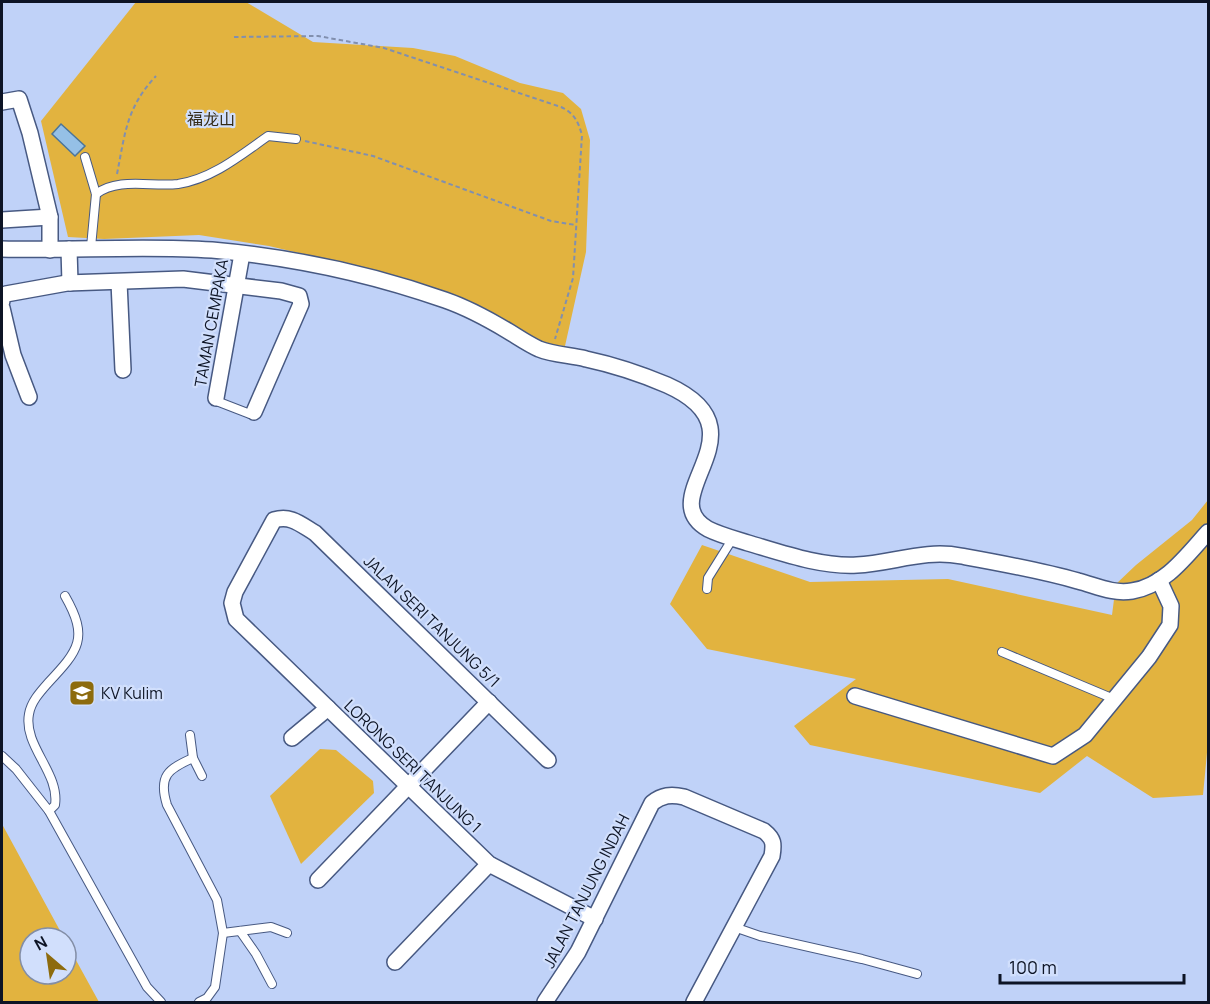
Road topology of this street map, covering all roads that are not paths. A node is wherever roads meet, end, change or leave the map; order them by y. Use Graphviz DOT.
graph roads {
  1 [pos="2,102"];
  2 [pos="296,139"];
  3 [pos="85,157"];
  4 [pos="96,194"];
  5 [pos="50,217"];
  6 [pos="2,220"];
  7 [pos="92,247"];
  8 [pos="2,249"];
  9 [pos="69,249"];
  10 [pos="50,250"];
  11 [pos="242,254"];
  12 [pos="119,282"];
  13 [pos="70,283"];
  14 [pos="237,285"];
  15 [pos="2,301"];
  16 [pos="2,308"];
  17 [pos="123,370"];
  18 [pos="29,397"];
  19 [pos="216,398"];
  20 [pos="254,412"];
  21 [pos="1209,532"];
  22 [pos="733,538"];
  23 [pos="1159,580"];
  24 [pos="707,589"];
  25 [pos="65,596"];
  26 [pos="233,607"];
  27 [pos="1002,652"];
  28 [pos="855,696"];
  29 [pos="1113,699"];
  30 [pos="489,702"];
  31 [pos="328,708"];
  32 [pos="190,735"];
  33 [pos="292,738"];
  34 [pos="2,756"];
  35 [pos="193,758"];
  36 [pos="548,760"];
  37 [pos="202,776"];
  38 [pos="410,787"];
  39 [pos="49,811"];
  40 [pos="489,864"];
  41 [pos="318,880"];
  42 [pos="595,919"];
  43 [pos="734,927"];
  44 [pos="240,931"];
  45 [pos="224,933"];
  46 [pos="286,933"];
  47 [pos="395,962"];
  48 [pos="917,974"];
  49 [pos="272,984"];
  50 [pos="161,1002"];
  51 [pos="200,1002"];
  52 [pos="545,1002"];
  53 [pos="694,1002"];
  1 -- 5 [label="street"];
  2 -- 4 [label="lane"];
  3 -- 4 [label="lane"];
  4 -- 7 [label="lane"];
  5 -- 6 [label="street"];
  5 -- 10 [label="street"];
  7 -- 9 [label="street"];
  7 -- 11 [label="street"];
  8 -- 10 [label="street"];
  9 -- 10 [label="street"];
  9 -- 13 [label="street"];
  11 -- 14 [label="street, TAMAN CEMPAKA"];
  11 -- 22 [label="street"];
  12 -- 13 [label="street"];
  12 -- 14 [label="street"];
  12 -- 17 [label="street"];
  13 -- 15 [label="street"];
  14 -- 19 [label="street, TAMAN CEMPAKA"];
  14 -- 20 [label="street"];
  16 -- 18 [label="street"];
  19 -- 20 [label="lane"];
  21 -- 23 [label="street"];
  22 -- 23 [label="street"];
  22 -- 24 [label="lane"];
  23 -- 29 [label="street"];
  25 -- 39 [label="lane"];
  26 -- 30 [label="street, JALAN SERI TANJUNG 5/1"];
  26 -- 31 [label="street, LORONG SERI TANJUNG 1"];
  27 -- 29 [label="lane"];
  28 -- 29 [label="street"];
  30 -- 36 [label="street, JALAN SERI TANJUNG 5/1"];
  30 -- 38 [label="street"];
  31 -- 33 [label="street"];
  31 -- 38 [label="street, LORONG SERI TANJUNG 1"];
  32 -- 35 [label="lane"];
  34 -- 39 [label="lane"];
  35 -- 37 [label="lane"];
  35 -- 45 [label="lane"];
  38 -- 40 [label="street, LORONG SERI TANJUNG 1"];
  38 -- 41 [label="street"];
  39 -- 50 [label="lane"];
  40 -- 42 [label="street, LORONG SERI TANJUNG 1"];
  40 -- 47 [label="street"];
  42 -- 43 [label="street, JALAN TANJUNG INDAH"];
  42 -- 52 [label="street, JALAN TANJUNG INDAH"];
  43 -- 48 [label="lane"];
  43 -- 53 [label="street"];
  44 -- 45 [label="lane"];
  44 -- 46 [label="lane"];
  44 -- 49 [label="lane"];
  45 -- 51 [label="lane"];
}
